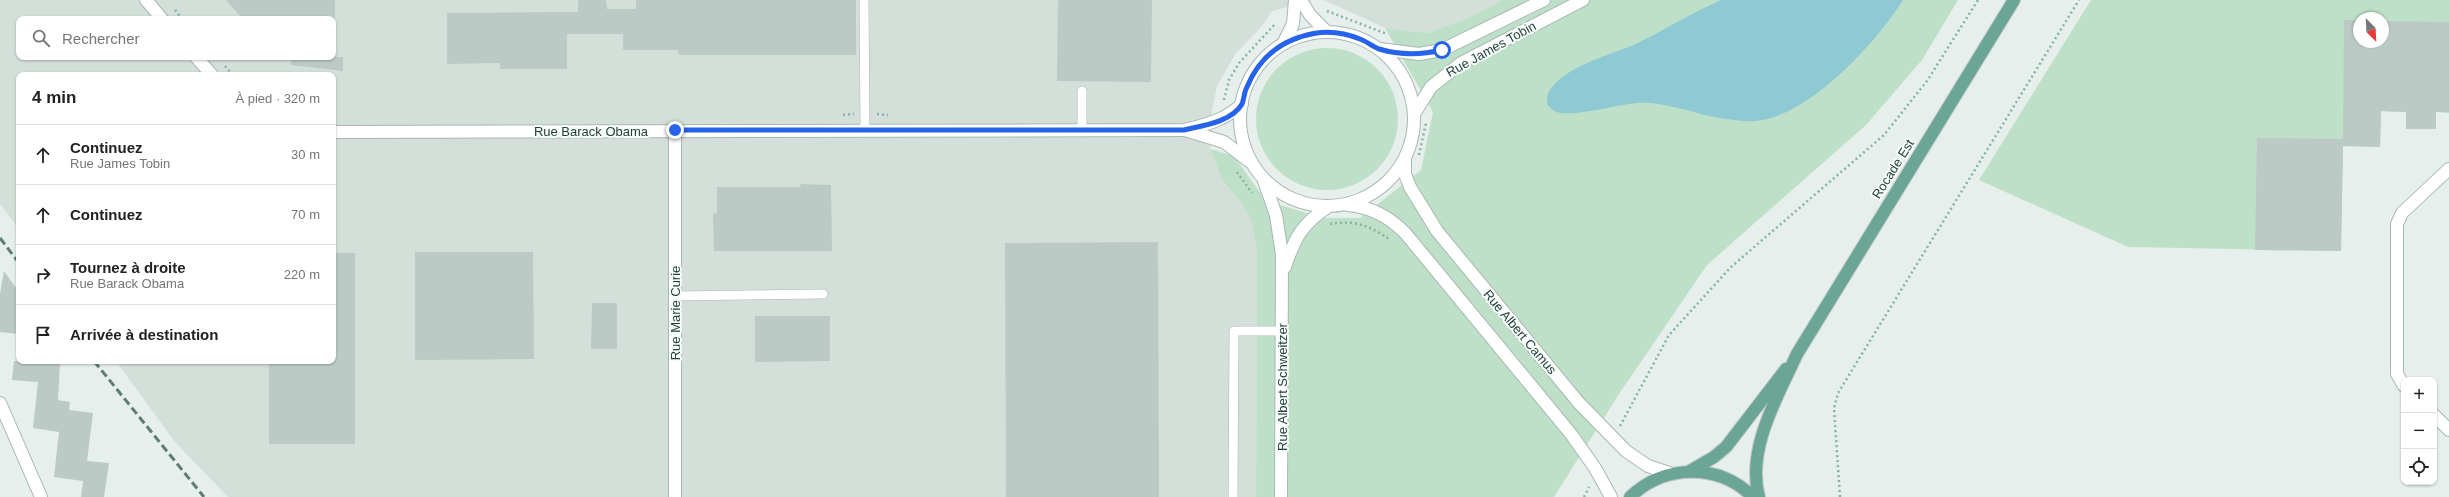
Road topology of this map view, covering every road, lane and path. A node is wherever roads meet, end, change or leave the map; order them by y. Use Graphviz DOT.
graph roads {
  1 [pos="146,0"];
  2 [pos="864,0"];
  3 [pos="1296,0"];
  4 [pos="1301,0"];
  5 [pos="1544,0"];
  6 [pos="1583,0"];
  7 [pos="1978,0"];
  8 [pos="2014,0"];
  9 [pos="2079,0"];
  10 [pos="1325,10"];
  11 [pos="159,16"];
  12 [pos="1278,20"];
  13 [pos="1327,32"];
  14 [pos="1391,36"];
  15 [pos="1283,44"];
  16 [pos="1377,48"];
  17 [pos="199,60"];
  18 [pos="209,72"];
  19 [pos="1082,91"];
  20 [pos="1223,102"];
  21 [pos="1242,104"];
  22 [pos="865,114"];
  23 [pos="1414,114"];
  24 [pos="841,115"];
  25 [pos="896,115"];
  26 [pos="1427,119"];
  27 [pos="675,130"];
  28 [pos="865,130"];
  29 [pos="1082,130"];
  30 [pos="1184,130"];
  31 [pos="336,132"];
  32 [pos="1405,158"];
  33 [pos="1418,159"];
  34 [pos="1253,164"];
  35 [pos="2449,169"];
  36 [pos="1236,170"];
  37 [pos="1261,176"];
  38 [pos="1256,199"];
  39 [pos="1343,205"];
  40 [pos="1329,206"];
  41 [pos="1324,225"];
  42 [pos="1399,227"];
  43 [pos="1282,276"];
  44 [pos="823,294"];
  45 [pos="675,296"];
  46 [pos="1282,331"];
  47 [pos="1797,354"];
  48 [pos="2401,381"];
  49 [pos="0,403"];
  50 [pos="2437,418"];
  51 [pos="2449,430"];
  52 [pos="1612,439"];
  53 [pos="1595,468"];
  54 [pos="1690,471"];
  55 [pos="1672,474"];
  56 [pos="41,497"];
  57 [pos="675,497"];
  58 [pos="1233,497"];
  59 [pos="1281,497"];
  60 [pos="1584,497"];
  61 [pos="1611,497"];
  62 [pos="1630,497"];
  63 [pos="1753,497"];
  64 [pos="1759,497"];
  65 [pos="1840,497"];
  1 -- 11 [label="street"];
  2 -- 22 [label="lane"];
  3 -- 15 [label="street"];
  4 -- 13 [label="street"];
  5 -- 16 [label="street, Rue James Tobin"];
  6 -- 23 [label="street, Rue James Tobin"];
  7 -- 52 [label="path"];
  8 -- 47 [label="main road, Rocade Est"];
  9 -- 65 [label="path"];
  10 -- 14 [label="path"];
  12 -- 20 [label="path"];
  13 -- 15 [label="street"];
  13 -- 16 [label="street"];
  15 -- 21 [label="street"];
  16 -- 23 [label="street"];
  17 -- 18 [label="street"];
  19 -- 29 [label="lane"];
  21 -- 30 [label="street, Rue Barack Obama"];
  21 -- 34 [label="street"];
  22 -- 24 [label="path"];
  22 -- 25 [label="path"];
  22 -- 28 [label="lane"];
  23 -- 32 [label="street"];
  26 -- 33 [label="path"];
  27 -- 28 [label="street, Rue Barack Obama"];
  27 -- 31 [label="street, Rue Barack Obama"];
  27 -- 45 [label="street, Rue Marie Curie"];
  28 -- 29 [label="street, Rue Barack Obama"];
  29 -- 30 [label="street, Rue Barack Obama"];
  30 -- 34 [label="street, Rue Barack Obama"];
  32 -- 39 [label="street"];
  32 -- 52 [label="street, Rue Albert Camus"];
  34 -- 37 [label="street"];
  35 -- 48 [label="street"];
  36 -- 38 [label="path"];
  37 -- 40 [label="street"];
  37 -- 43 [label="street, Rue Albert Schweitzer"];
  39 -- 40 [label="street"];
  39 -- 42 [label="street, Rue Albert Camus"];
  40 -- 43 [label="street, Rue Albert Schweitzer"];
  41 -- 42 [label="path"];
  42 -- 53 [label="street, Rue Albert Camus"];
  43 -- 46 [label="street, Rue Albert Schweitzer"];
  44 -- 45 [label="lane"];
  45 -- 57 [label="street, Rue Marie Curie"];
  46 -- 58 [label="lane"];
  46 -- 59 [label="street, Rue Albert Schweitzer"];
  47 -- 54 [label="main road, Rocade Est"];
  47 -- 64 [label="main road, Rocade Est"];
  49 -- 56 [label="street"];
  50 -- 51 [label="street"];
  52 -- 55 [label="street, Rue Albert Camus"];
  53 -- 60 [label="path"];
  53 -- 61 [label="street, Rue Albert Camus"];
  54 -- 55 [label="main road"];
  54 -- 63 [label="main road"];
  55 -- 62 [label="main road"];
}
